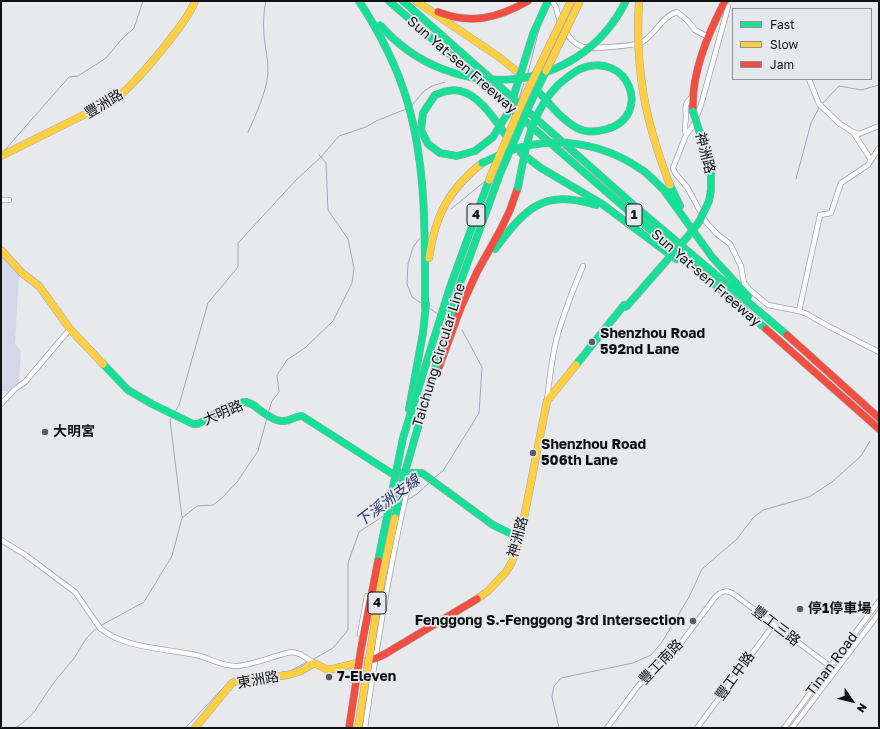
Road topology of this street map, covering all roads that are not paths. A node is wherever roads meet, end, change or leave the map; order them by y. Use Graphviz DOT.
graph roads {
  1 [pos="195,1"];
  2 [pos="388,1"];
  3 [pos="403,1"];
  4 [pos="417,1"];
  5 [pos="528,1"];
  6 [pos="548,1"];
  7 [pos="552,1"];
  8 [pos="571,1"];
  9 [pos="580,1"];
  10 [pos="626,1"];
  11 [pos="639,1"];
  12 [pos="363,5"];
  13 [pos="727,5"];
  14 [pos="379,28"];
  15 [pos="708,37"];
  16 [pos="809,80"];
  17 [pos="692,97"];
  18 [pos="879,126"];
  19 [pos="853,132"];
  20 [pos="686,134"];
  21 [pos="879,148"];
  22 [pos="1,156"];
  23 [pos="871,160"];
  24 [pos="1,200"];
  25 [pos="9,200"];
  26 [pos="614,214"];
  27 [pos="699,240"];
  28 [pos="1,250"];
  29 [pos="583,266"];
  30 [pos="727,294"];
  31 [pos="461,307"];
  32 [pos="425,308"];
  33 [pos="799,311"];
  34 [pos="70,329"];
  35 [pos="796,343"];
  36 [pos="879,352"];
  37 [pos="547,401"];
  38 [pos="1,404"];
  39 [pos="879,418"];
  40 [pos="879,429"];
  41 [pos="415,436"];
  42 [pos="403,438"];
  43 [pos="392,473"];
  44 [pos="412,473"];
  45 [pos="520,538"];
  46 [pos="1,540"];
  47 [pos="716,596"];
  48 [pos="879,601"];
  49 [pos="879,613"];
  50 [pos="774,624"];
  51 [pos="376,658"];
  52 [pos="314,663"];
  53 [pos="355,663"];
  54 [pos="830,666"];
  55 [pos="835,670"];
  56 [pos="195,728"];
  57 [pos="348,728"];
  58 [pos="358,728"];
  59 [pos="365,728"];
  60 [pos="607,728"];
  61 [pos="697,728"];
  62 [pos="784,728"];
  63 [pos="792,728"];
  1 -- 22 [label="main road, 豐洲路"];
  2 -- 30 [label="main road, Sun Yat-sen Freeway / 1"];
  3 -- 35 [label="main road, Sun Yat-sen Freeway / 1"];
  4 -- 5 [label="main road"];
  4 -- 31 [label="main road, bridge"];
  6 -- 26 [label="main road, bridge"];
  7 -- 15 [label="street"];
  8 -- 42 [label="main road, Taichung Circular Line / 4, bridge"];
  9 -- 41 [label="main road, Taichung Circular Line / 4, bridge"];
  10 -- 14 [label="main road, bridge"];
  11 -- 27 [label="main road, bridge"];
  12 -- 14 [label="main road"];
  13 -- 15 [label="main road, 神洲路"];
  13 -- 20 [label="street"];
  14 -- 32 [label="main road"];
  15 -- 17 [label="main road, 神洲路"];
  16 -- 19 [label="street"];
  17 -- 20 [label="street"];
  17 -- 37 [label="main road, 神洲路, bridge"];
  18 -- 19 [label="street"];
  19 -- 23 [label="street"];
  20 -- 33 [label="street"];
  21 -- 23 [label="street"];
  23 -- 33 [label="street"];
  24 -- 25 [label="street"];
  26 -- 30 [label="main road"];
  26 -- 31 [label="main road"];
  27 -- 32 [label="main road, bridge"];
  27 -- 35 [label="main road"];
  28 -- 34 [label="main road, 大明路"];
  29 -- 37 [label="street"];
  30 -- 40 [label="main road, Sun Yat-sen Freeway / 1"];
  31 -- 41 [label="main road, bridge"];
  32 -- 42 [label="main road, bridge"];
  33 -- 36 [label="street"];
  34 -- 38 [label="street"];
  34 -- 43 [label="main road, 大明路"];
  35 -- 39 [label="main road, Sun Yat-sen Freeway / 1"];
  37 -- 45 [label="main road, 神洲路"];
  41 -- 58 [label="main road, Taichung Circular Line / 4, bridge"];
  42 -- 57 [label="main road, Taichung Circular Line / 4, bridge"];
  43 -- 44 [label="main road"];
  43 -- 53 [label="street"];
  44 -- 45 [label="main road"];
  44 -- 51 [label="street"];
  45 -- 51 [label="main road, 神洲路"];
  46 -- 52 [label="street"];
  47 -- 50 [label="street, 豐工三路"];
  47 -- 60 [label="street, 豐工南路"];
  48 -- 54 [label="street, Tinan Road"];
  49 -- 55 [label="street, Tinan Road"];
  50 -- 54 [label="street, 豐工三路"];
  50 -- 61 [label="street, 豐工中路"];
  51 -- 53 [label="main road, 神洲路"];
  51 -- 59 [label="street"];
  52 -- 53 [label="main road, 神洲路"];
  52 -- 56 [label="main road, 東洲路"];
  53 -- 57 [label="street"];
  54 -- 55 [label="street, 豐工三路"];
  54 -- 62 [label="street, Tinan Road"];
  55 -- 63 [label="street, Tinan Road"];
}
